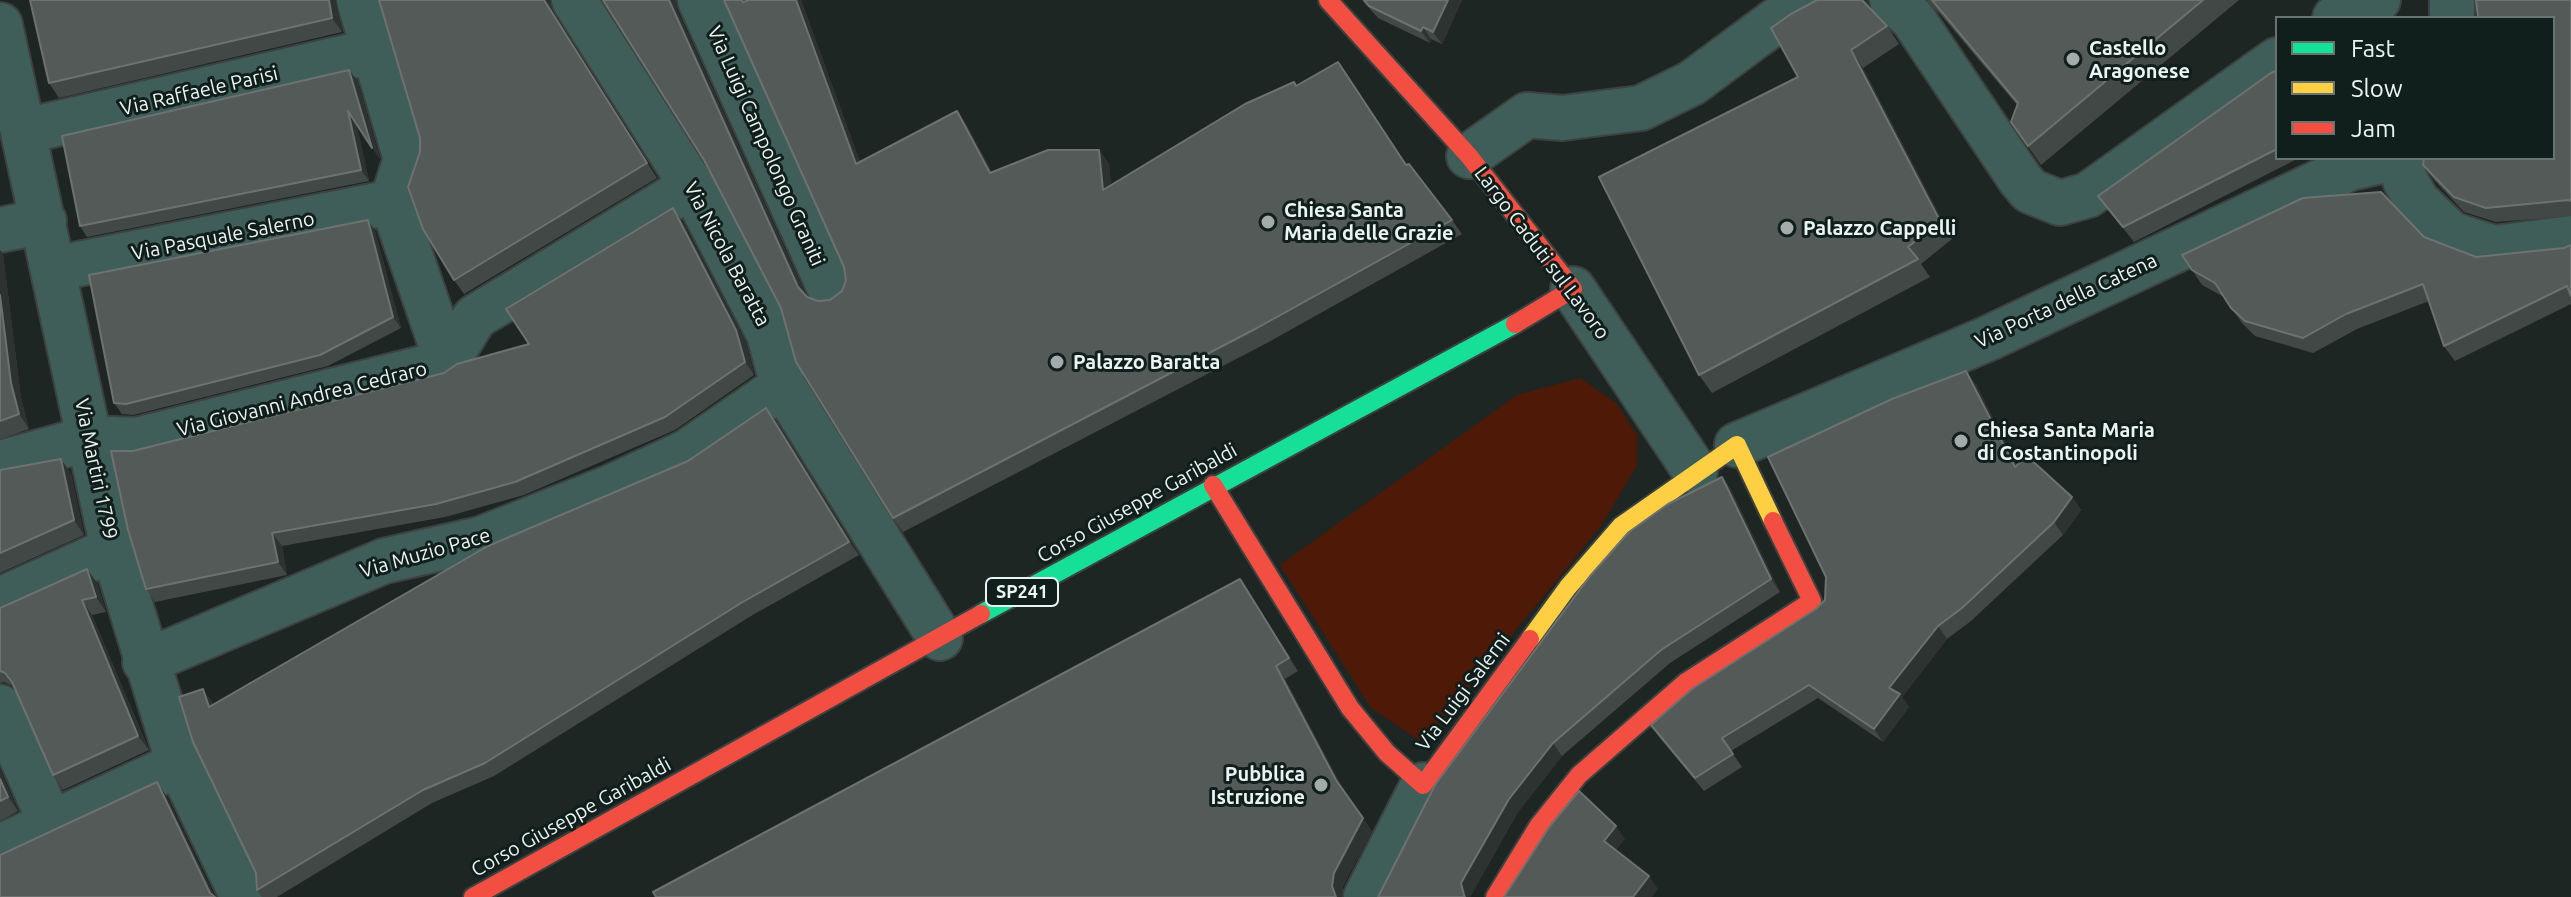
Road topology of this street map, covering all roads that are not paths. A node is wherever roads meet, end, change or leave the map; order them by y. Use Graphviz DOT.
graph roads {
  1 [pos="574,0"];
  2 [pos="700,0"];
  3 [pos="1328,0"];
  4 [pos="1804,0"];
  5 [pos="1892,0"];
  6 [pos="2378,0"];
  7 [pos="371,16"];
  8 [pos="2338,16"];
  9 [pos="0,25"];
  10 [pos="2275,61"];
  11 [pos="25,131"];
  12 [pos="1469,156"];
  13 [pos="2388,160"];
  14 [pos="2398,160"];
  15 [pos="692,186"];
  16 [pos="392,202"];
  17 [pos="44,221"];
  18 [pos="0,230"];
  19 [pos="2571,238"];
  20 [pos="53,269"];
  21 [pos="1573,289"];
  22 [pos="831,291"];
  23 [pos="447,362"];
  24 [pos="783,386"];
  25 [pos="90,438"];
  26 [pos="1737,445"];
  27 [pos="1683,454"];
  28 [pos="0,463"];
  29 [pos="1213,485"];
  30 [pos="113,549"];
  31 [pos="0,600"];
  32 [pos="940,638"];
  33 [pos="145,662"];
  34 [pos="4,727"];
  35 [pos="179,764"];
  36 [pos="1423,785"];
  37 [pos="50,822"];
  38 [pos="0,847"];
  39 [pos="243,897"];
  40 [pos="473,897"];
  41 [pos="1366,897"];
  42 [pos="1495,897"];
  1 -- 15 [label="street, Via Nicola Baratta"];
  2 -- 22 [label="street, Via Luigi Campolongo Graniti"];
  3 -- 12 [label="main road, Largo Caduti sul Lavoro"];
  4 -- 12 [label="street"];
  5 -- 10 [label="street"];
  6 -- 8 [label="street"];
  7 -- 11 [label="street, Via Raffaele Parisi"];
  7 -- 16 [label="street"];
  9 -- 11 [label="street, Via Martiri 1799"];
  11 -- 17 [label="street, Via Martiri 1799"];
  12 -- 21 [label="main road, Largo Caduti sul Lavoro"];
  13 -- 26 [label="street, Via Porta della Catena"];
  14 -- 19 [label="street"];
  15 -- 23 [label="street, Via Giovanni Andrea Cedraro"];
  15 -- 24 [label="street, Via Nicola Baratta"];
  16 -- 20 [label="street, Via Pasquale Salerno"];
  16 -- 23 [label="street"];
  17 -- 18 [label="street"];
  17 -- 20 [label="street, Via Martiri 1799"];
  20 -- 25 [label="street, Via Martiri 1799"];
  21 -- 27 [label="street, Largo Caduti sul Lavoro"];
  21 -- 29 [label="main road, Corso Giuseppe Garibaldi / SP241"];
  23 -- 25 [label="street, Via Giovanni Andrea Cedraro"];
  24 -- 32 [label="street, Via Nicola Baratta"];
  24 -- 33 [label="street, Via Muzio Pace"];
  25 -- 28 [label="street, Via Giovanni Andrea Cedraro"];
  25 -- 30 [label="street, Via Martiri 1799"];
  26 -- 27 [label="main road, Via Luigi Salerni"];
  26 -- 42 [label="main road"];
  27 -- 36 [label="main road, Via Luigi Salerni"];
  29 -- 32 [label="main road, Corso Giuseppe Garibaldi / SP241"];
  29 -- 36 [label="main road, Via Luigi Salerni"];
  30 -- 31 [label="street"];
  30 -- 33 [label="street, Via Martiri 1799"];
  32 -- 40 [label="main road, Corso Giuseppe Garibaldi / SP241"];
  33 -- 35 [label="street, Via Martiri 1799"];
  34 -- 37 [label="street"];
  35 -- 37 [label="street"];
  35 -- 39 [label="street, Via Martiri 1799"];
  36 -- 41 [label="street"];
  37 -- 38 [label="street"];
}
